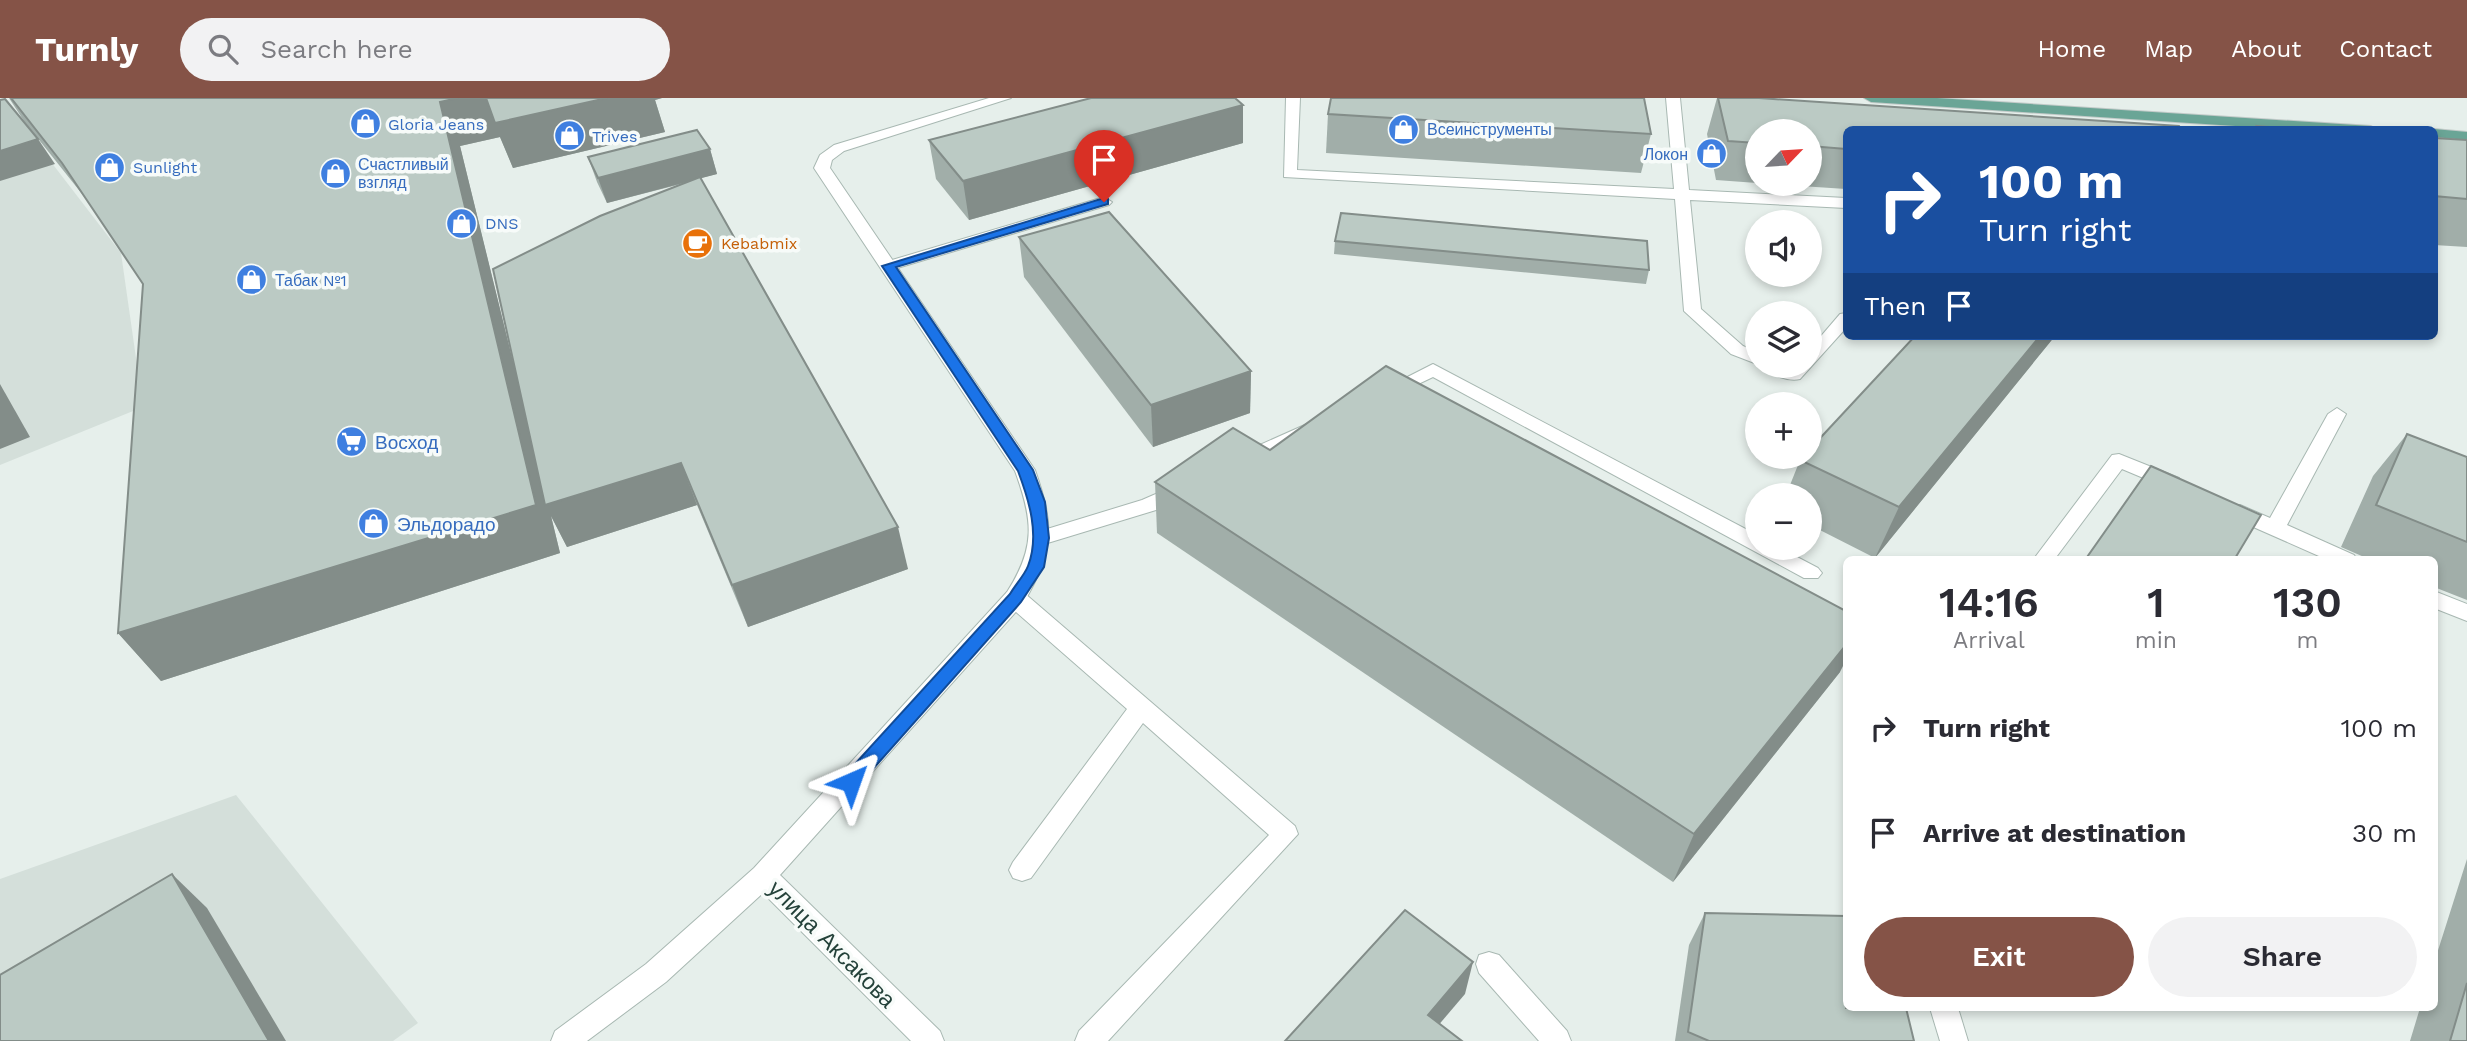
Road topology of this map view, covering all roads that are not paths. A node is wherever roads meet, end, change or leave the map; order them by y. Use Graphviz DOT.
graph roads {
  1 [pos="1004,98"];
  2 [pos="1293,98"];
  3 [pos="1673,98"];
  4 [pos="1871,98"];
  5 [pos="2158,116"];
  6 [pos="2164,126"];
  7 [pos="2310,126"];
  8 [pos="2438,134"];
  9 [pos="2467,135"];
  10 [pos="1682,194"];
  11 [pos="1104,202"];
  12 [pos="1843,204"];
  13 [pos="888,266"];
  14 [pos="1843,321"];
  15 [pos="1822,345"];
  16 [pos="1745,354"];
  17 [pos="1371,400"];
  18 [pos="2337,414"];
  19 [pos="1322,423"];
  20 [pos="1223,470"];
  21 [pos="1199,481"];
  22 [pos="2191,491"];
  23 [pos="2215,502"];
  24 [pos="2274,528"];
  25 [pos="1041,538"];
  26 [pos="1745,538"];
  27 [pos="2046,556"];
  28 [pos="2338,556"];
  29 [pos="1786,560"];
  30 [pos="1811,573"];
  31 [pos="1016,598"];
  32 [pos="2438,601"];
  33 [pos="2467,613"];
  34 [pos="1141,708"];
  35 [pos="1022,870"];
  36 [pos="763,876"];
  37 [pos="1489,964"];
  38 [pos="1945,1011"];
  39 [pos="565,1041"];
  40 [pos="930,1041"];
  41 [pos="1089,1041"];
  42 [pos="1558,1041"];
  43 [pos="1954,1041"];
  1 -- 13 [label="street"];
  2 -- 10 [label="street"];
  3 -- 10 [label="street"];
  4 -- 5 [label="main road"];
  5 -- 6 [label="street"];
  5 -- 7 [label="main road"];
  8 -- 9 [label="main road"];
  10 -- 12 [label="street"];
  10 -- 16 [label="street"];
  11 -- 13 [label="street"];
  13 -- 25 [label="street"];
  14 -- 15 [label="street"];
  17 -- 26 [label="street"];
  18 -- 24 [label="street"];
  19 -- 20 [label="street"];
  21 -- 25 [label="street"];
  22 -- 27 [label="street"];
  23 -- 24 [label="street"];
  24 -- 28 [label="street"];
  25 -- 31 [label="street"];
  29 -- 30 [label="street"];
  31 -- 34 [label="street"];
  31 -- 36 [label="street"];
  32 -- 33 [label="street"];
  34 -- 35 [label="street"];
  34 -- 41 [label="street"];
  36 -- 39 [label="street"];
  36 -- 40 [label="street, улица Аксакова"];
  37 -- 42 [label="street"];
  38 -- 43 [label="street"];
}
